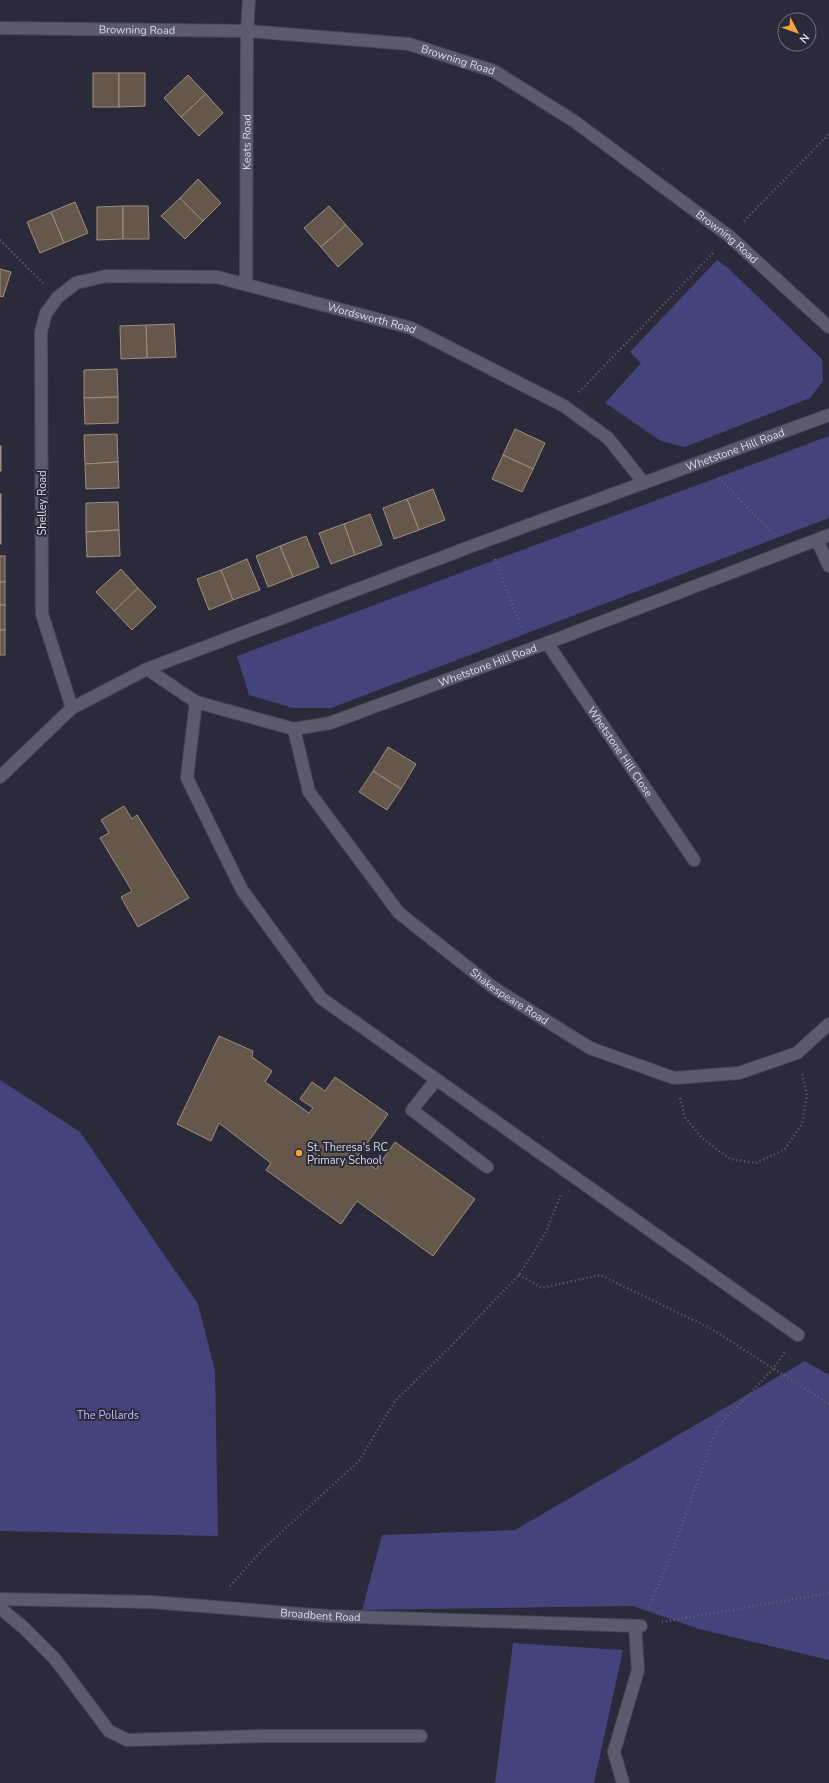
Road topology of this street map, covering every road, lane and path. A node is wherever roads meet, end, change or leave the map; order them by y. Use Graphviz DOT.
graph roads {
  1 [pos="250,0"];
  2 [pos="0,28"];
  3 [pos="247,31"];
  4 [pos="829,134"];
  5 [pos="729,236"];
  6 [pos="0,240"];
  7 [pos="246,284"];
  8 [pos="58,297"];
  9 [pos="829,327"];
  10 [pos="564,406"];
  11 [pos="829,415"];
  12 [pos="703,461"];
  13 [pos="644,483"];
  14 [pos="779,534"];
  15 [pos="829,535"];
  16 [pos="488,540"];
  17 [pos="817,540"];
  18 [pos="829,566"];
  19 [pos="547,643"];
  20 [pos="147,669"];
  21 [pos="196,702"];
  22 [pos="72,708"];
  23 [pos="294,729"];
  24 [pos="0,777"];
  25 [pos="694,860"];
  26 [pos="829,1024"];
  27 [pos="797,1053"];
  28 [pos="674,1078"];
  29 [pos="436,1080"];
  30 [pos="487,1167"];
  31 [pos="569,1175"];
  32 [pos="519,1275"];
  33 [pos="798,1336"];
  34 [pos="773,1369"];
  35 [pos="829,1404"];
  36 [pos="829,1593"];
  37 [pos="0,1599"];
  38 [pos="212,1606"];
  39 [pos="0,1608"];
  40 [pos="638,1626"];
  41 [pos="421,1736"];
  42 [pos="623,1783"];
  1 -- 3 [label="street, Keats Road"];
  2 -- 3 [label="street, Browning Road"];
  3 -- 5 [label="street, Browning Road"];
  3 -- 7 [label="street, Keats Road"];
  4 -- 5 [label="path"];
  5 -- 9 [label="street, Browning Road"];
  5 -- 10 [label="path"];
  6 -- 8 [label="path"];
  7 -- 8 [label="street, Wordsworth Road"];
  7 -- 10 [label="street, Wordsworth Road"];
  8 -- 22 [label="street, Shelley Road"];
  10 -- 13 [label="street, Wordsworth Road"];
  11 -- 12 [label="street, Whetstone Hill Road"];
  12 -- 13 [label="street, Whetstone Hill Road"];
  12 -- 14 [label="path"];
  13 -- 16 [label="street, Whetstone Hill Road"];
  15 -- 17 [label="street, Whetstone Hill Road"];
  16 -- 19 [label="path"];
  16 -- 20 [label="street, Whetstone Hill Road"];
  17 -- 18 [label="street"];
  17 -- 19 [label="street, Whetstone Hill Road"];
  19 -- 23 [label="street, Whetstone Hill Road"];
  19 -- 25 [label="street, Whetstone Hill Close"];
  20 -- 21 [label="street, Whetstone Hill Road"];
  20 -- 22 [label="street, Whetstone Hill Road"];
  21 -- 23 [label="street, Whetstone Hill Road"];
  21 -- 29 [label="street"];
  22 -- 24 [label="street, Whetstone Hill Road"];
  23 -- 28 [label="street, Shakespeare Road"];
  26 -- 27 [label="street, Shakespeare Road"];
  27 -- 28 [label="street, Shakespeare Road"];
  27 -- 28 [label="path"];
  29 -- 30 [label="street"];
  29 -- 31 [label="street"];
  31 -- 32 [label="path"];
  31 -- 33 [label="street"];
  32 -- 34 [label="path"];
  32 -- 38 [label="path"];
  33 -- 34 [label="path"];
  34 -- 35 [label="path"];
  34 -- 40 [label="path"];
  36 -- 40 [label="path"];
  37 -- 38 [label="street, Broadbent Road"];
  38 -- 40 [label="street, Broadbent Road"];
  39 -- 41 [label="street"];
  40 -- 42 [label="street"];
}
